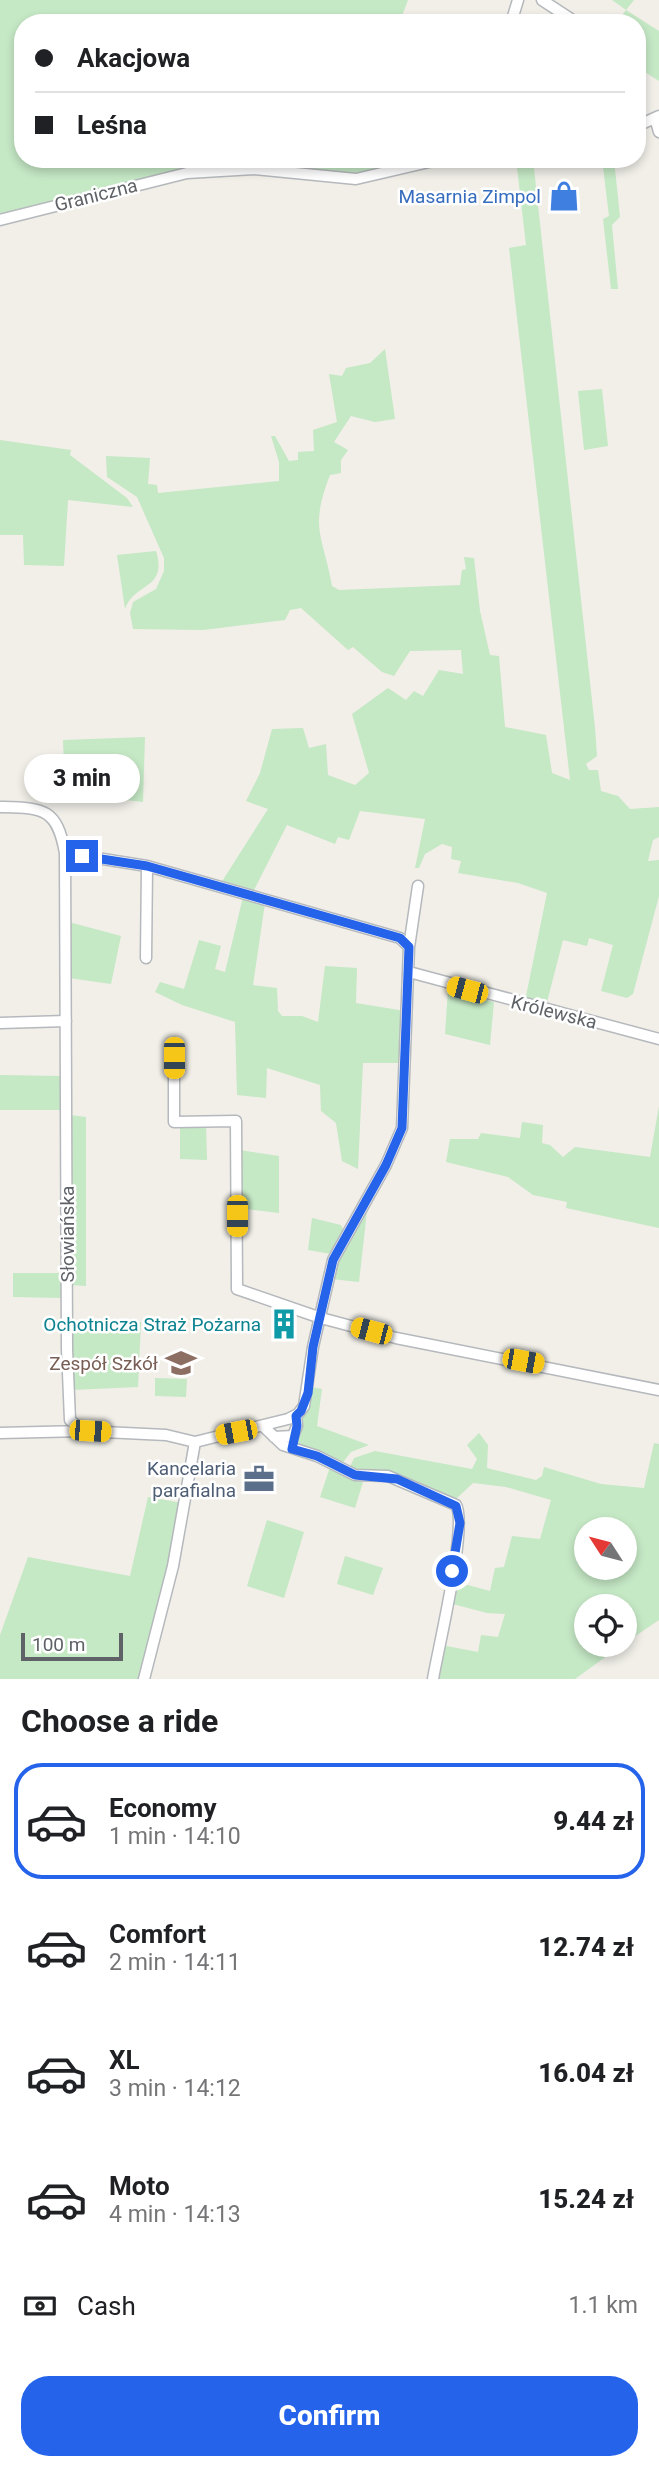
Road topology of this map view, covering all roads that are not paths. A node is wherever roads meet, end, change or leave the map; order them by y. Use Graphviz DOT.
graph roads {
  1 [pos="542,0"];
  2 [pos="563,14"];
  3 [pos="657,117"];
  4 [pos="659,132"];
  5 [pos="403,168"];
  6 [pos="0,220"];
  7 [pos="0,807"];
  8 [pos="65,853"];
  9 [pos="147,866"];
  10 [pos="418,886"];
  11 [pos="409,947"];
  12 [pos="146,958"];
  13 [pos="409,972"];
  14 [pos="66,1021"];
  15 [pos="0,1023"];
  16 [pos="659,1039"];
  17 [pos="174,1058"];
  18 [pos="321,1318"];
  19 [pos="659,1390"];
  20 [pos="296,1416"];
  21 [pos="263,1426"];
  22 [pos="83,1431"];
  23 [pos="296,1432"];
  24 [pos="0,1433"];
  25 [pos="274,1437"];
  26 [pos="195,1442"];
  27 [pos="292,1449"];
  28 [pos="144,1679"];
  29 [pos="433,1679"];
  1 -- 2 [label="street"];
  3 -- 4 [label="street"];
  5 -- 6 [label="street, Graniczna"];
  7 -- 8 [label="street, Słowiańska"];
  8 -- 9 [label="street"];
  8 -- 14 [label="street, Słowiańska"];
  9 -- 11 [label="street"];
  9 -- 12 [label="street"];
  10 -- 11 [label="street"];
  11 -- 13 [label="street"];
  13 -- 16 [label="street, Królewska"];
  13 -- 18 [label="street"];
  14 -- 15 [label="street"];
  14 -- 22 [label="street, Słowiańska"];
  17 -- 18 [label="street"];
  18 -- 19 [label="street"];
  18 -- 20 [label="street"];
  20 -- 21 [label="street"];
  20 -- 23 [label="street"];
  21 -- 25 [label="street"];
  21 -- 26 [label="street"];
  22 -- 24 [label="street"];
  22 -- 26 [label="street"];
  23 -- 25 [label="street"];
  23 -- 27 [label="street"];
  25 -- 27 [label="street"];
  26 -- 28 [label="street"];
  27 -- 29 [label="street"];
}
